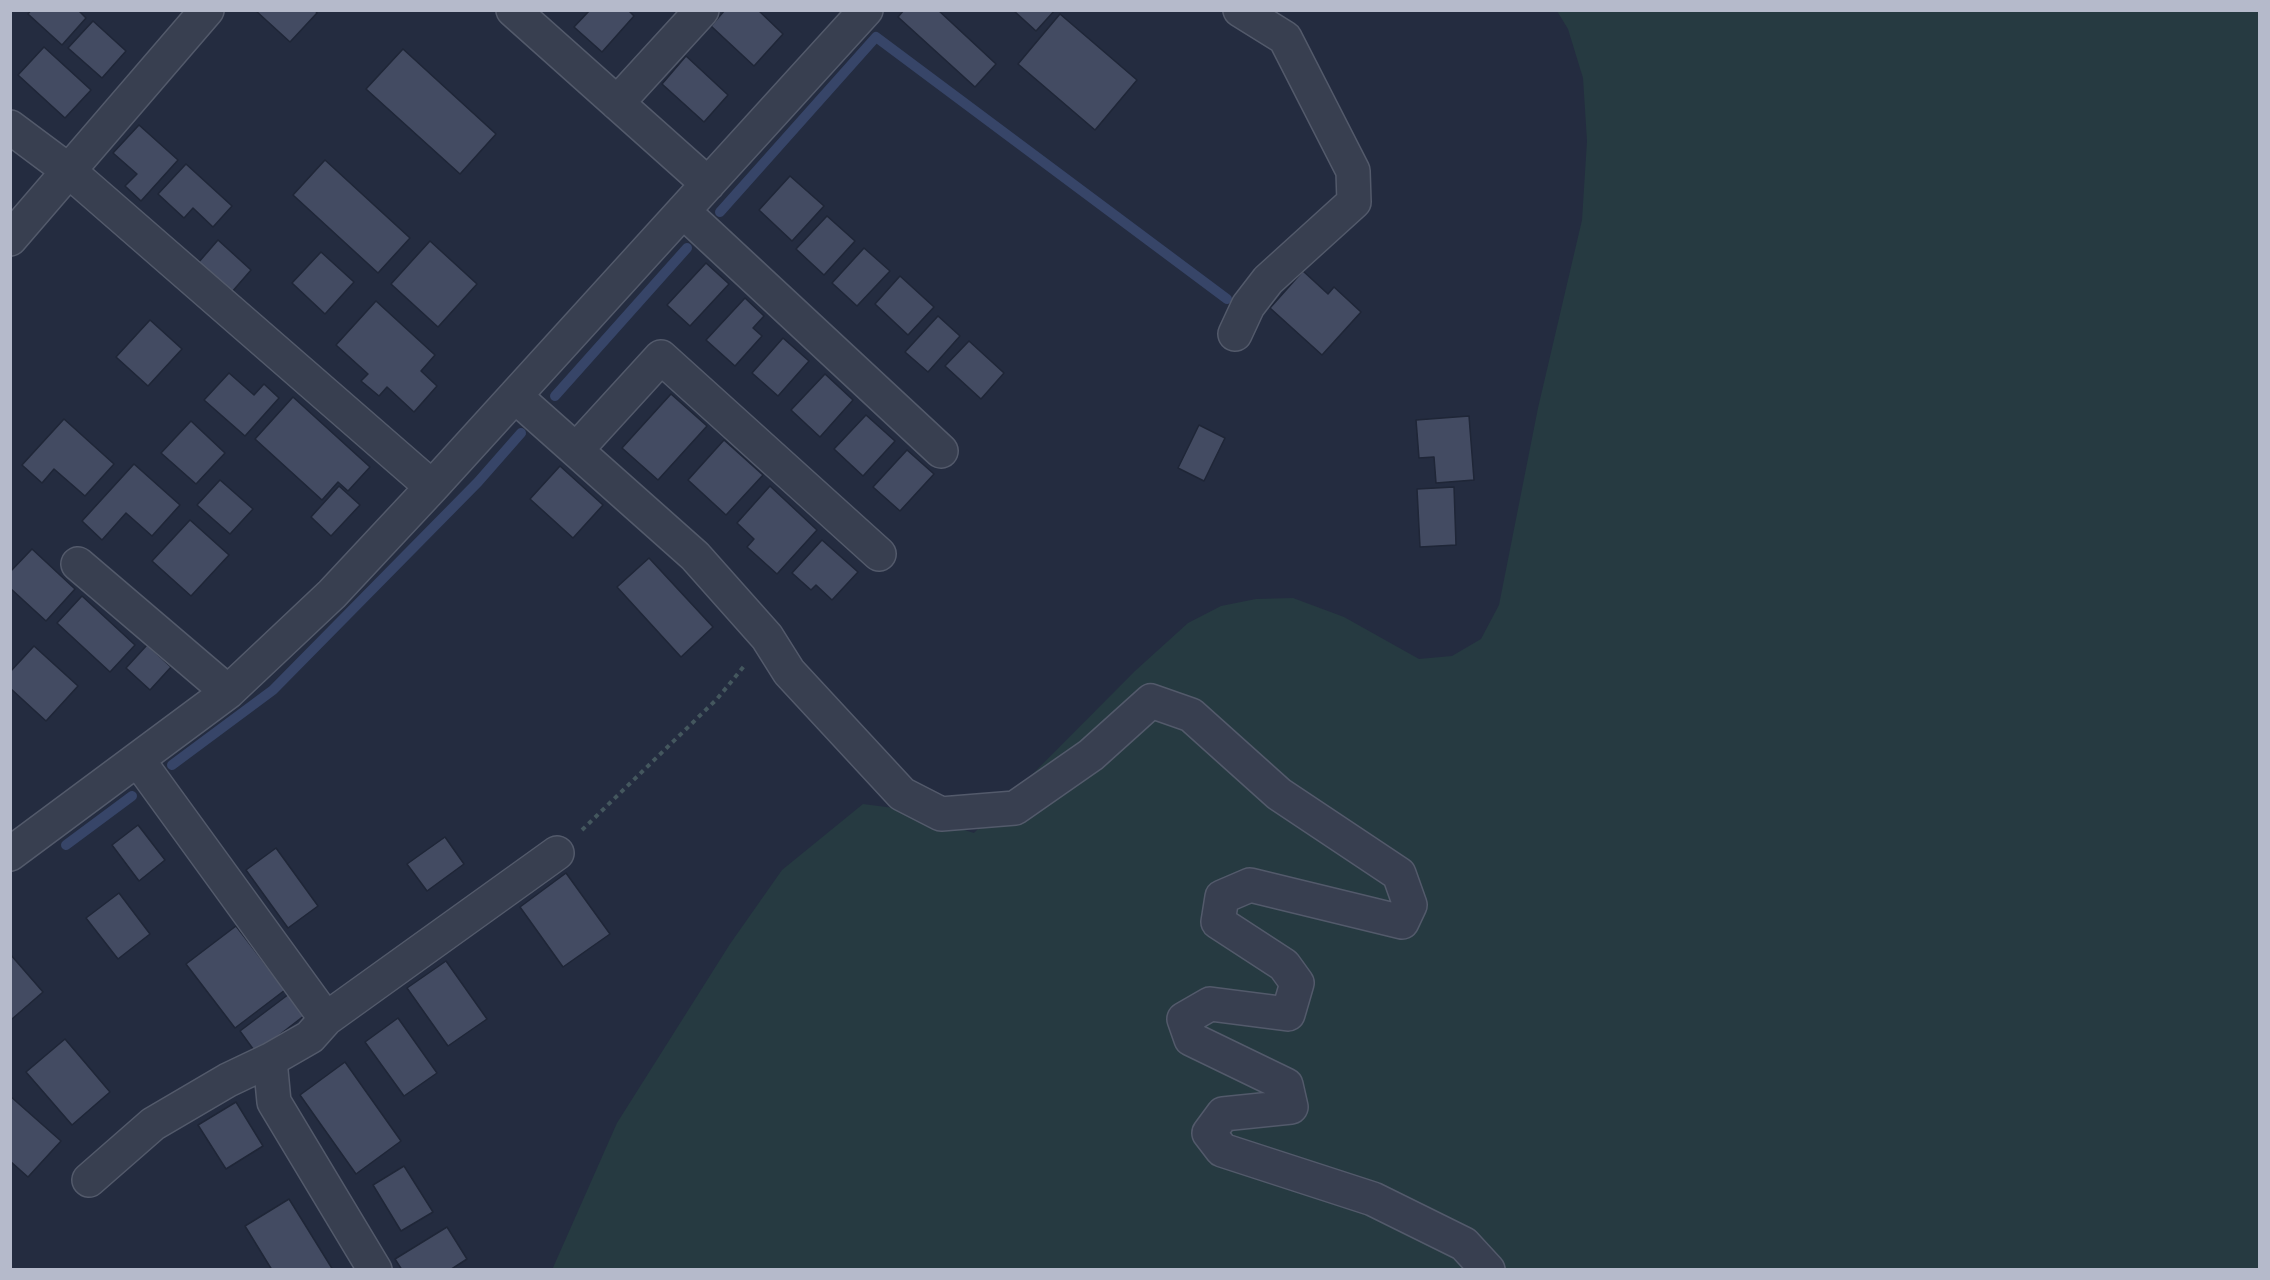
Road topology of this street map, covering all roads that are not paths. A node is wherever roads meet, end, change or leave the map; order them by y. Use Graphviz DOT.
graph roads {
  1 [pos="207,10"];
  2 [pos="513,10"];
  3 [pos="702,10"];
  4 [pos="866,10"];
  5 [pos="1240,10"];
  6 [pos="617,103"];
  7 [pos="10,127"];
  8 [pos="69,171"];
  9 [pos="708,184"];
  10 [pos="683,212"];
  11 [pos="10,239"];
  12 [pos="1235,334"];
  13 [pos="515,396"];
  14 [pos="576,450"];
  15 [pos="941,451"];
  16 [pos="432,487"];
  17 [pos="879,554"];
  18 [pos="78,564"];
  19 [pos="228,692"];
  20 [pos="138,760"];
  21 [pos="557,853"];
  22 [pos="10,854"];
  23 [pos="326,1019"];
  24 [pos="270,1060"];
  25 [pos="89,1180"];
  26 [pos="375,1269"];
  27 [pos="1488,1269"];
  1 -- 8 [label="street"];
  2 -- 6 [label="street"];
  3 -- 6 [label="street"];
  4 -- 9 [label="street"];
  5 -- 12 [label="street"];
  6 -- 9 [label="street"];
  7 -- 8 [label="street"];
  8 -- 11 [label="street"];
  8 -- 16 [label="street"];
  9 -- 10 [label="street"];
  10 -- 13 [label="street"];
  10 -- 15 [label="street"];
  13 -- 14 [label="street"];
  13 -- 16 [label="street"];
  14 -- 17 [label="street"];
  14 -- 27 [label="street"];
  16 -- 19 [label="street"];
  18 -- 19 [label="street"];
  19 -- 20 [label="street"];
  20 -- 22 [label="street"];
  20 -- 23 [label="street"];
  21 -- 23 [label="street"];
  23 -- 24 [label="street"];
  24 -- 25 [label="street"];
  24 -- 26 [label="street"];
}
